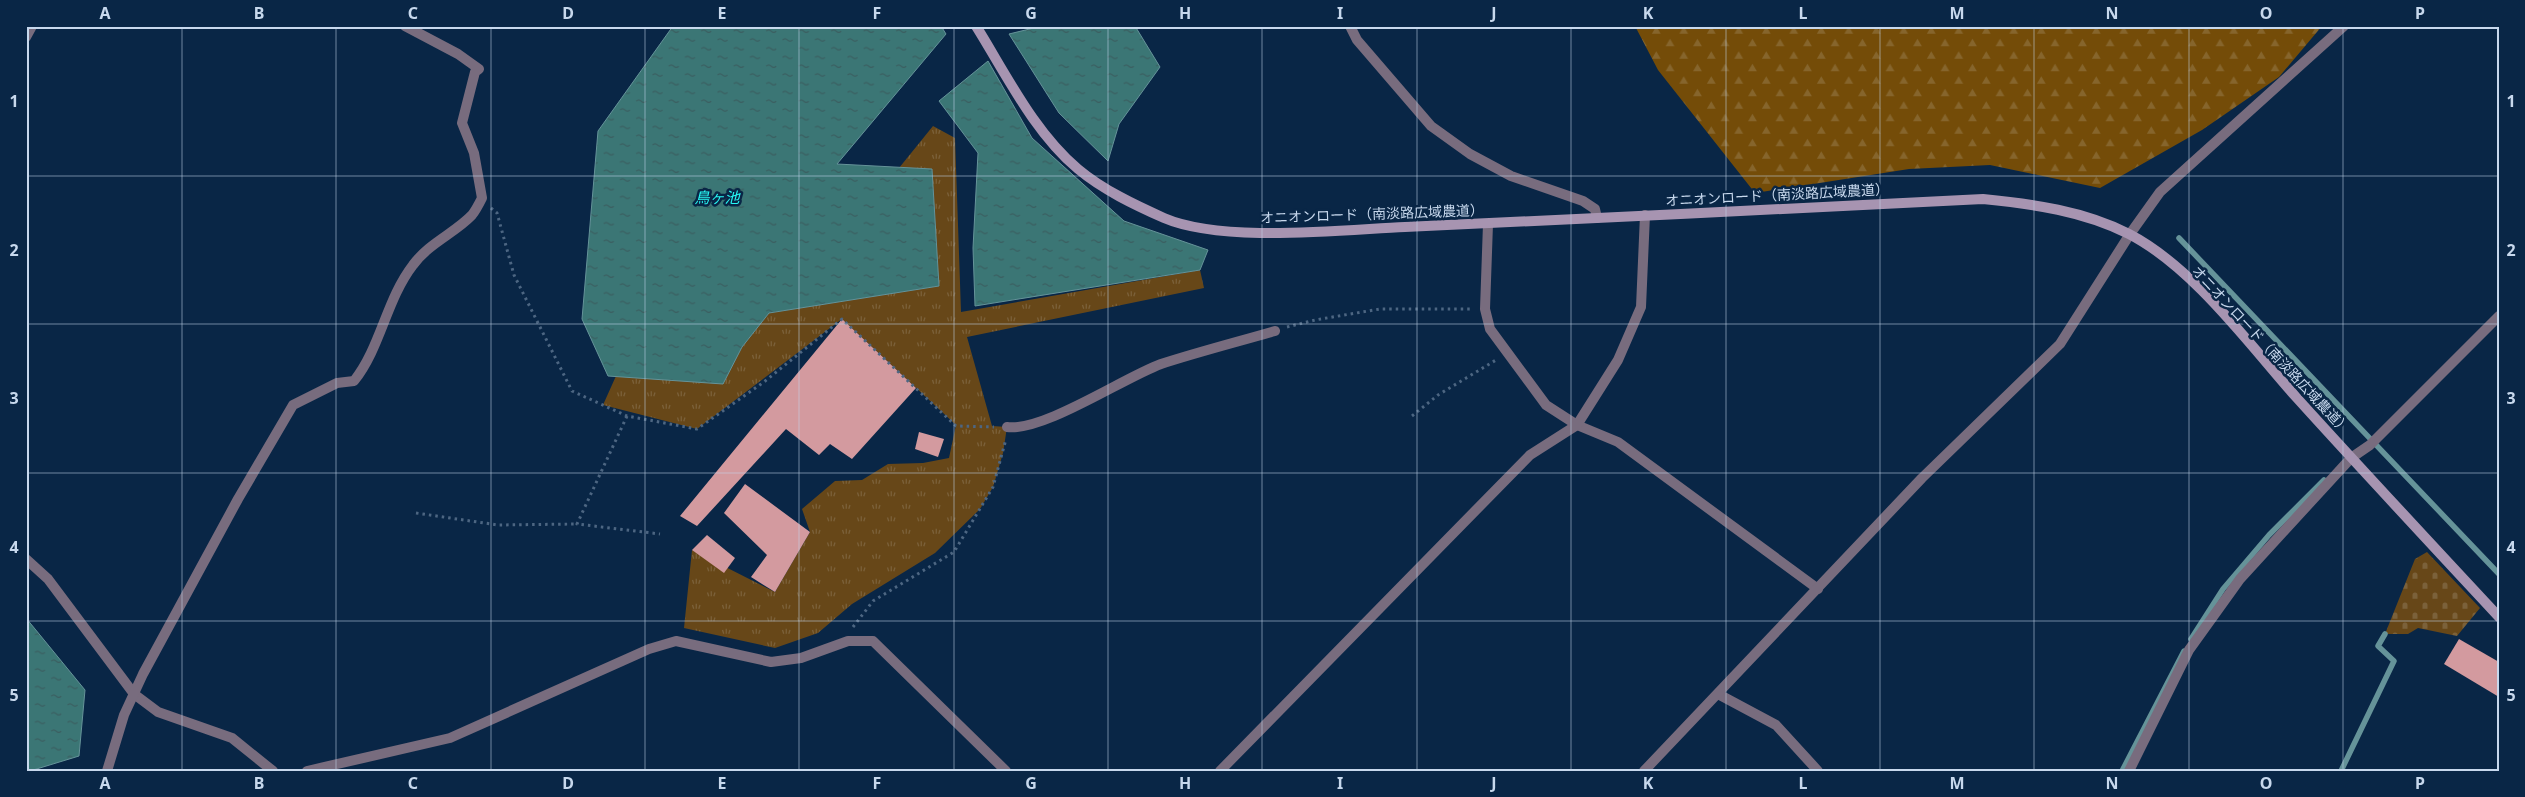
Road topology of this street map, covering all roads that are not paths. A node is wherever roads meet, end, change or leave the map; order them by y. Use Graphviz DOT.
graph roads {
  1 [pos="32,26"];
  2 [pos="405,26"];
  3 [pos="976,26"];
  4 [pos="1350,26"];
  5 [pos="2344,26"];
  6 [pos="26,37"];
  7 [pos="1645,214"];
  8 [pos="1597,218"];
  9 [pos="1488,224"];
  10 [pos="2130,234"];
  11 [pos="2499,316"];
  12 [pos="1274,330"];
  13 [pos="1577,424"];
  14 [pos="1007,427"];
  15 [pos="2351,458"];
  16 [pos="26,559"];
  17 [pos="1818,589"];
  18 [pos="2499,617"];
  19 [pos="134,694"];
  20 [pos="1718,694"];
  21 [pos="107,771"];
  22 [pos="273,771"];
  23 [pos="307,771"];
  24 [pos="1006,771"];
  25 [pos="1220,771"];
  26 [pos="1644,771"];
  27 [pos="1818,771"];
  28 [pos="2129,771"];
  1 -- 6 [label="street"];
  2 -- 19 [label="street"];
  3 -- 9 [label="street, オニオンロード（南淡路広域農道）"];
  4 -- 8 [label="street"];
  5 -- 10 [label="street"];
  7 -- 8 [label="street, オニオンロード（南淡路広域農道）"];
  7 -- 10 [label="street, オニオンロード（南淡路広域農道）"];
  7 -- 13 [label="street"];
  8 -- 9 [label="street, オニオンロード（南淡路広域農道）"];
  9 -- 13 [label="street"];
  10 -- 15 [label="street, オニオンロード（南淡路広域農道）"];
  10 -- 17 [label="street"];
  11 -- 15 [label="street"];
  12 -- 14 [label="street"];
  13 -- 17 [label="street"];
  13 -- 25 [label="street"];
  15 -- 18 [label="street, オニオンロード（南淡路広域農道）"];
  15 -- 28 [label="street"];
  16 -- 19 [label="street"];
  17 -- 20 [label="street"];
  19 -- 21 [label="street"];
  19 -- 22 [label="street"];
  20 -- 26 [label="street"];
  20 -- 27 [label="street"];
  23 -- 24 [label="street"];
}
